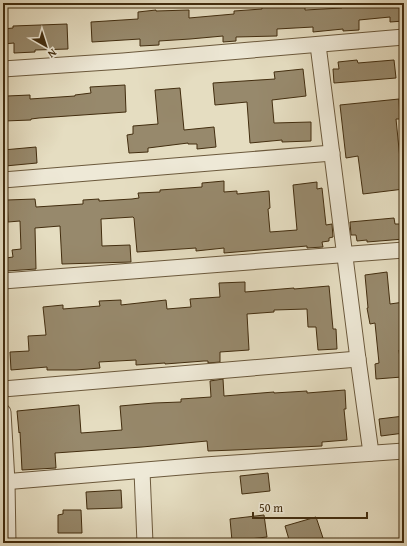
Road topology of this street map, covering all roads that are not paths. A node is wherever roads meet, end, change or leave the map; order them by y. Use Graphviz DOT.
graph roads {
  1 [pos="404,37"];
  2 [pos="318,45"];
  3 [pos="3,69"];
  4 [pos="332,153"];
  5 [pos="3,180"];
  6 [pos="404,250"];
  7 [pos="345,254"];
  8 [pos="3,281"];
  9 [pos="358,360"];
  10 [pos="3,389"];
  11 [pos="3,412"];
  12 [pos="404,451"];
  13 [pos="371,453"];
  14 [pos="142,471"];
  15 [pos="5,482"];
  16 [pos="8,543"];
  17 [pos="145,543"];
  1 -- 2 [label="street"];
  2 -- 3 [label="street"];
  2 -- 4 [label="street"];
  4 -- 5 [label="street"];
  4 -- 7 [label="street"];
  6 -- 7 [label="street"];
  7 -- 8 [label="street"];
  7 -- 9 [label="street"];
  9 -- 10 [label="street"];
  9 -- 13 [label="street"];
  11 -- 15 [label="street"];
  12 -- 13 [label="street"];
  13 -- 14 [label="street"];
  14 -- 15 [label="street"];
  14 -- 17 [label="street"];
  15 -- 16 [label="street"];
}
